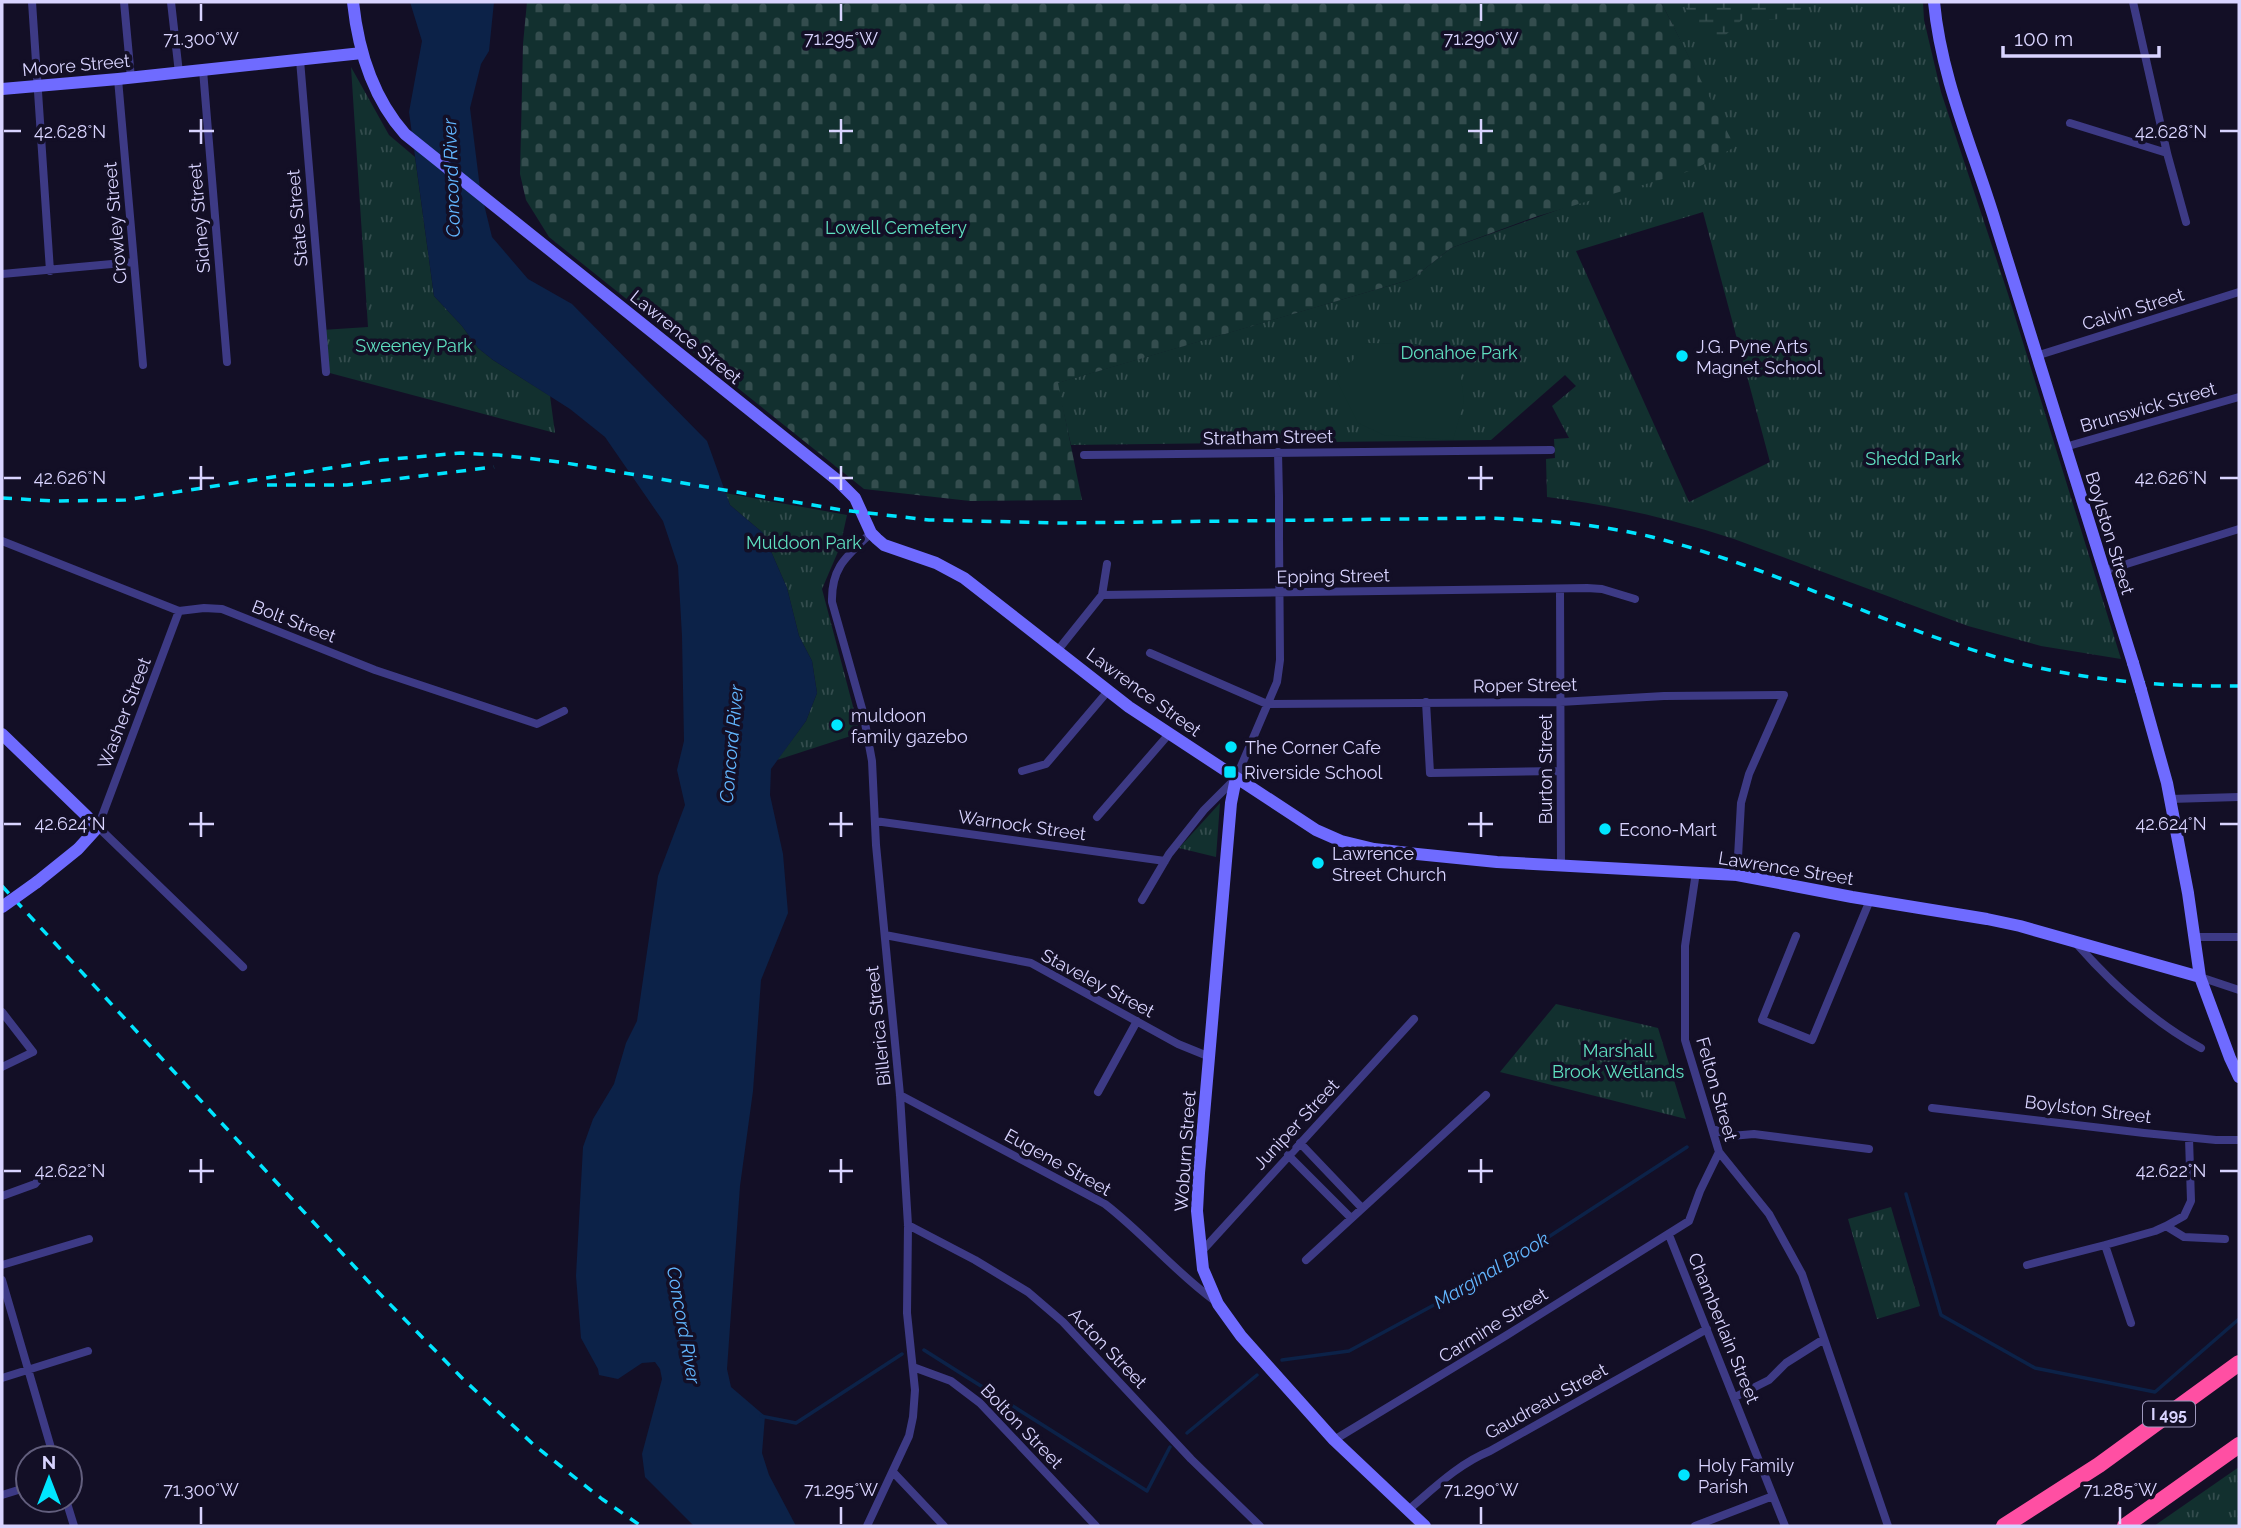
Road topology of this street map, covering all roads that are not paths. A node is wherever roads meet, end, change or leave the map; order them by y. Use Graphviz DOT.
graph roads {
  1 [pos="33,2"];
  2 [pos="124,2"];
  3 [pos="170,2"];
  4 [pos="353,2"];
  5 [pos="1934,2"];
  6 [pos="2133,2"];
  7 [pos="362,53"];
  8 [pos="300,60"];
  9 [pos="203,71"];
  10 [pos="179,73"];
  11 [pos="125,78"];
  12 [pos="39,87"];
  13 [pos="2,89"];
  14 [pos="2070,123"];
  15 [pos="2167,153"];
  16 [pos="2186,222"];
  17 [pos="134,262"];
  18 [pos="50,271"];
  19 [pos="2,274"];
  20 [pos="2239,292"];
  21 [pos="2036,356"];
  22 [pos="227,362"];
  23 [pos="143,365"];
  24 [pos="326,372"];
  25 [pos="2239,397"];
  26 [pos="2065,447"];
  27 [pos="1551,450"];
  28 [pos="1278,452"];
  29 [pos="1084,455"];
  30 [pos="2239,529"];
  31 [pos="871,533"];
  32 [pos="2,541"];
  33 [pos="1107,564"];
  34 [pos="2104,571"];
  35 [pos="1560,589"];
  36 [pos="1279,592"];
  37 [pos="1102,595"];
  38 [pos="1634,599"];
  39 [pos="179,611"];
  40 [pos="1058,650"];
  41 [pos="1150,653"];
  42 [pos="1108,691"];
  43 [pos="1426,702"];
  44 [pos="1560,702"];
  45 [pos="1267,705"];
  46 [pos="564,711"];
  47 [pos="2,734"];
  48 [pos="1169,734"];
  49 [pos="1022,771"];
  50 [pos="1560,771"];
  51 [pos="1236,778"];
  52 [pos="2239,797"];
  53 [pos="2170,799"];
  54 [pos="1097,817"];
  55 [pos="875,821"];
  56 [pos="98,827"];
  57 [pos="1165,861"];
  58 [pos="1561,865"];
  59 [pos="1696,872"];
  60 [pos="1737,875"];
  61 [pos="1142,900"];
  62 [pos="1870,900"];
  63 [pos="2,907"];
  64 [pos="885,935"];
  65 [pos="1796,936"];
  66 [pos="2194,937"];
  67 [pos="2239,937"];
  68 [pos="2075,942"];
  69 [pos="243,967"];
  70 [pos="2200,977"];
  71 [pos="2239,990"];
  72 [pos="2,1012"];
  73 [pos="1414,1019"];
  74 [pos="1137,1021"];
  75 [pos="2201,1048"];
  76 [pos="1210,1057"];
  77 [pos="2,1067"];
  78 [pos="2239,1077"];
  79 [pos="1098,1092"];
  80 [pos="900,1095"];
  81 [pos="1486,1095"];
  82 [pos="1932,1108"];
  83 [pos="1713,1129"];
  84 [pos="2189,1138"];
  85 [pos="2239,1140"];
  86 [pos="1300,1143"];
  87 [pos="1869,1149"];
  88 [pos="1719,1152"];
  89 [pos="1288,1155"];
  90 [pos="46,1171"];
  91 [pos="2,1196"];
  92 [pos="1362,1208"];
  93 [pos="1351,1218"];
  94 [pos="908,1225"];
  95 [pos="2166,1226"];
  96 [pos="1669,1235"];
  97 [pos="89,1239"];
  98 [pos="2225,1239"];
  99 [pos="2105,1245"];
  100 [pos="1202,1251"];
  101 [pos="1306,1260"];
  102 [pos="2,1265"];
  103 [pos="2027,1265"];
  104 [pos="2,1280"];
  105 [pos="1218,1304"];
  106 [pos="2131,1323"];
  107 [pos="1707,1329"];
  108 [pos="1824,1339"];
  109 [pos="88,1351"];
  110 [pos="2239,1363"];
  111 [pos="913,1367"];
  112 [pos="28,1370"];
  113 [pos="2,1378"];
  114 [pos="1735,1397"];
  115 [pos="1334,1440"];
  116 [pos="50,1444"];
  117 [pos="2239,1445"];
  118 [pos="893,1472"];
  119 [pos="1773,1496"];
  120 [pos="1407,1511"];
  121 [pos="867,1526"];
  122 [pos="944,1526"];
  123 [pos="1096,1526"];
  124 [pos="1260,1526"];
  125 [pos="1425,1526"];
  126 [pos="1695,1526"];
  127 [pos="1785,1526"];
  128 [pos="1888,1526"];
  129 [pos="2004,1526"];
  130 [pos="2125,1526"];
  1 -- 12 [label="street"];
  2 -- 11 [label="street, Crowley Street"];
  3 -- 10 [label="street"];
  4 -- 7 [label="main road, Lawrence Street"];
  5 -- 21 [label="main road, Boylston Street"];
  6 -- 15 [label="street"];
  7 -- 8 [label="main road, Moore Street"];
  7 -- 31 [label="main road, Lawrence Street"];
  8 -- 9 [label="main road, Moore Street"];
  8 -- 24 [label="street, State Street"];
  9 -- 10 [label="main road, Moore Street"];
  9 -- 22 [label="street, Sidney Street"];
  10 -- 11 [label="main road, Moore Street"];
  11 -- 12 [label="main road, Moore Street"];
  11 -- 17 [label="street, Crowley Street"];
  12 -- 13 [label="main road, Moore Street"];
  12 -- 18 [label="street"];
  14 -- 15 [label="street"];
  15 -- 16 [label="street"];
  17 -- 18 [label="street"];
  17 -- 23 [label="street, Crowley Street"];
  18 -- 19 [label="street"];
  20 -- 21 [label="street, Calvin Street"];
  21 -- 26 [label="main road, Boylston Street"];
  25 -- 26 [label="street, Brunswick Street"];
  26 -- 34 [label="main road, Boylston Street"];
  27 -- 28 [label="street, Stratham Street"];
  28 -- 29 [label="street, Stratham Street"];
  28 -- 36 [label="street, bridge"];
  30 -- 34 [label="street"];
  31 -- 40 [label="main road, Lawrence Street"];
  31 -- 55 [label="street, Billerica Street"];
  32 -- 39 [label="street"];
  33 -- 37 [label="street"];
  34 -- 53 [label="main road, Boylston Street, bridge"];
  35 -- 36 [label="street, Epping Street"];
  35 -- 38 [label="street, Epping Street"];
  35 -- 44 [label="street, Burton Street"];
  36 -- 37 [label="street, Epping Street"];
  36 -- 45 [label="street"];
  37 -- 40 [label="street"];
  39 -- 46 [label="street, Bolt Street"];
  39 -- 56 [label="street, Washer Street"];
  40 -- 42 [label="main road, Lawrence Street"];
  41 -- 45 [label="street"];
  42 -- 48 [label="main road, Lawrence Street"];
  42 -- 49 [label="street"];
  43 -- 44 [label="street, Roper Street"];
  43 -- 45 [label="street, Roper Street"];
  43 -- 50 [label="street"];
  44 -- 50 [label="street, Burton Street"];
  44 -- 60 [label="street, Roper Street"];
  45 -- 51 [label="street"];
  47 -- 56 [label="main road"];
  48 -- 51 [label="main road, Lawrence Street"];
  48 -- 54 [label="street"];
  50 -- 58 [label="street, Burton Street"];
  51 -- 57 [label="street"];
  51 -- 58 [label="main road, Lawrence Street"];
  51 -- 76 [label="main road, Woburn Street"];
  52 -- 53 [label="street"];
  53 -- 66 [label="main road, Boylston Street"];
  55 -- 57 [label="street, Warnock Street"];
  55 -- 64 [label="street, Billerica Street"];
  56 -- 63 [label="main road, bridge"];
  56 -- 69 [label="street"];
  57 -- 61 [label="street"];
  58 -- 59 [label="main road, Lawrence Street"];
  59 -- 60 [label="main road, Lawrence Street"];
  59 -- 83 [label="street, Felton Street"];
  60 -- 62 [label="main road, Lawrence Street"];
  62 -- 65 [label="street"];
  62 -- 68 [label="main road, Lawrence Street"];
  64 -- 74 [label="street, Staveley Street"];
  64 -- 80 [label="street, Billerica Street"];
  66 -- 67 [label="street"];
  66 -- 70 [label="main road, Boylston Street"];
  68 -- 70 [label="main road, Lawrence Street"];
  68 -- 75 [label="street"];
  70 -- 71 [label="street"];
  70 -- 78 [label="main road, Boylston Street"];
  72 -- 77 [label="street"];
  73 -- 86 [label="street, Juniper Street"];
  74 -- 76 [label="street, Staveley Street"];
  74 -- 79 [label="street"];
  76 -- 100 [label="main road, Woburn Street"];
  80 -- 94 [label="street, Billerica Street"];
  80 -- 105 [label="street, Eugene Street"];
  81 -- 92 [label="street"];
  82 -- 84 [label="street, Boylston Street"];
  83 -- 87 [label="street"];
  83 -- 88 [label="street, Felton Street"];
  84 -- 85 [label="street, Boylston Street"];
  84 -- 95 [label="street"];
  86 -- 89 [label="street, Juniper Street"];
  86 -- 92 [label="street"];
  88 -- 96 [label="street"];
  88 -- 108 [label="street, Felton Street"];
  89 -- 93 [label="street"];
  89 -- 100 [label="street, Juniper Street"];
  90 -- 91 [label="street"];
  92 -- 93 [label="street"];
  93 -- 101 [label="street"];
  94 -- 111 [label="street, Billerica Street"];
  94 -- 124 [label="street, Acton Street"];
  95 -- 98 [label="street"];
  95 -- 99 [label="street"];
  96 -- 107 [label="street, Chamberlain Street"];
  96 -- 115 [label="street, Carmine Street"];
  97 -- 102 [label="street"];
  99 -- 103 [label="street"];
  99 -- 106 [label="street"];
  100 -- 105 [label="main road, Woburn Street"];
  104 -- 112 [label="street"];
  105 -- 115 [label="main road, Woburn Street"];
  107 -- 114 [label="street, Chamberlain Street"];
  107 -- 120 [label="street, Gaudreau Street"];
  108 -- 114 [label="street"];
  108 -- 128 [label="street, Felton Street"];
  109 -- 112 [label="street"];
  110 -- 129 [label="highway, I 495"];
  111 -- 118 [label="street, Billerica Street"];
  111 -- 123 [label="street, Bolton Street"];
  112 -- 113 [label="street"];
  112 -- 116 [label="street"];
  114 -- 119 [label="street, Chamberlain Street"];
  115 -- 120 [label="main road, Woburn Street"];
  117 -- 130 [label="highway"];
  118 -- 121 [label="street, Billerica Street"];
  118 -- 122 [label="street"];
  119 -- 126 [label="street"];
  119 -- 127 [label="street, Chamberlain Street"];
  120 -- 125 [label="main road, Woburn Street"];
}
